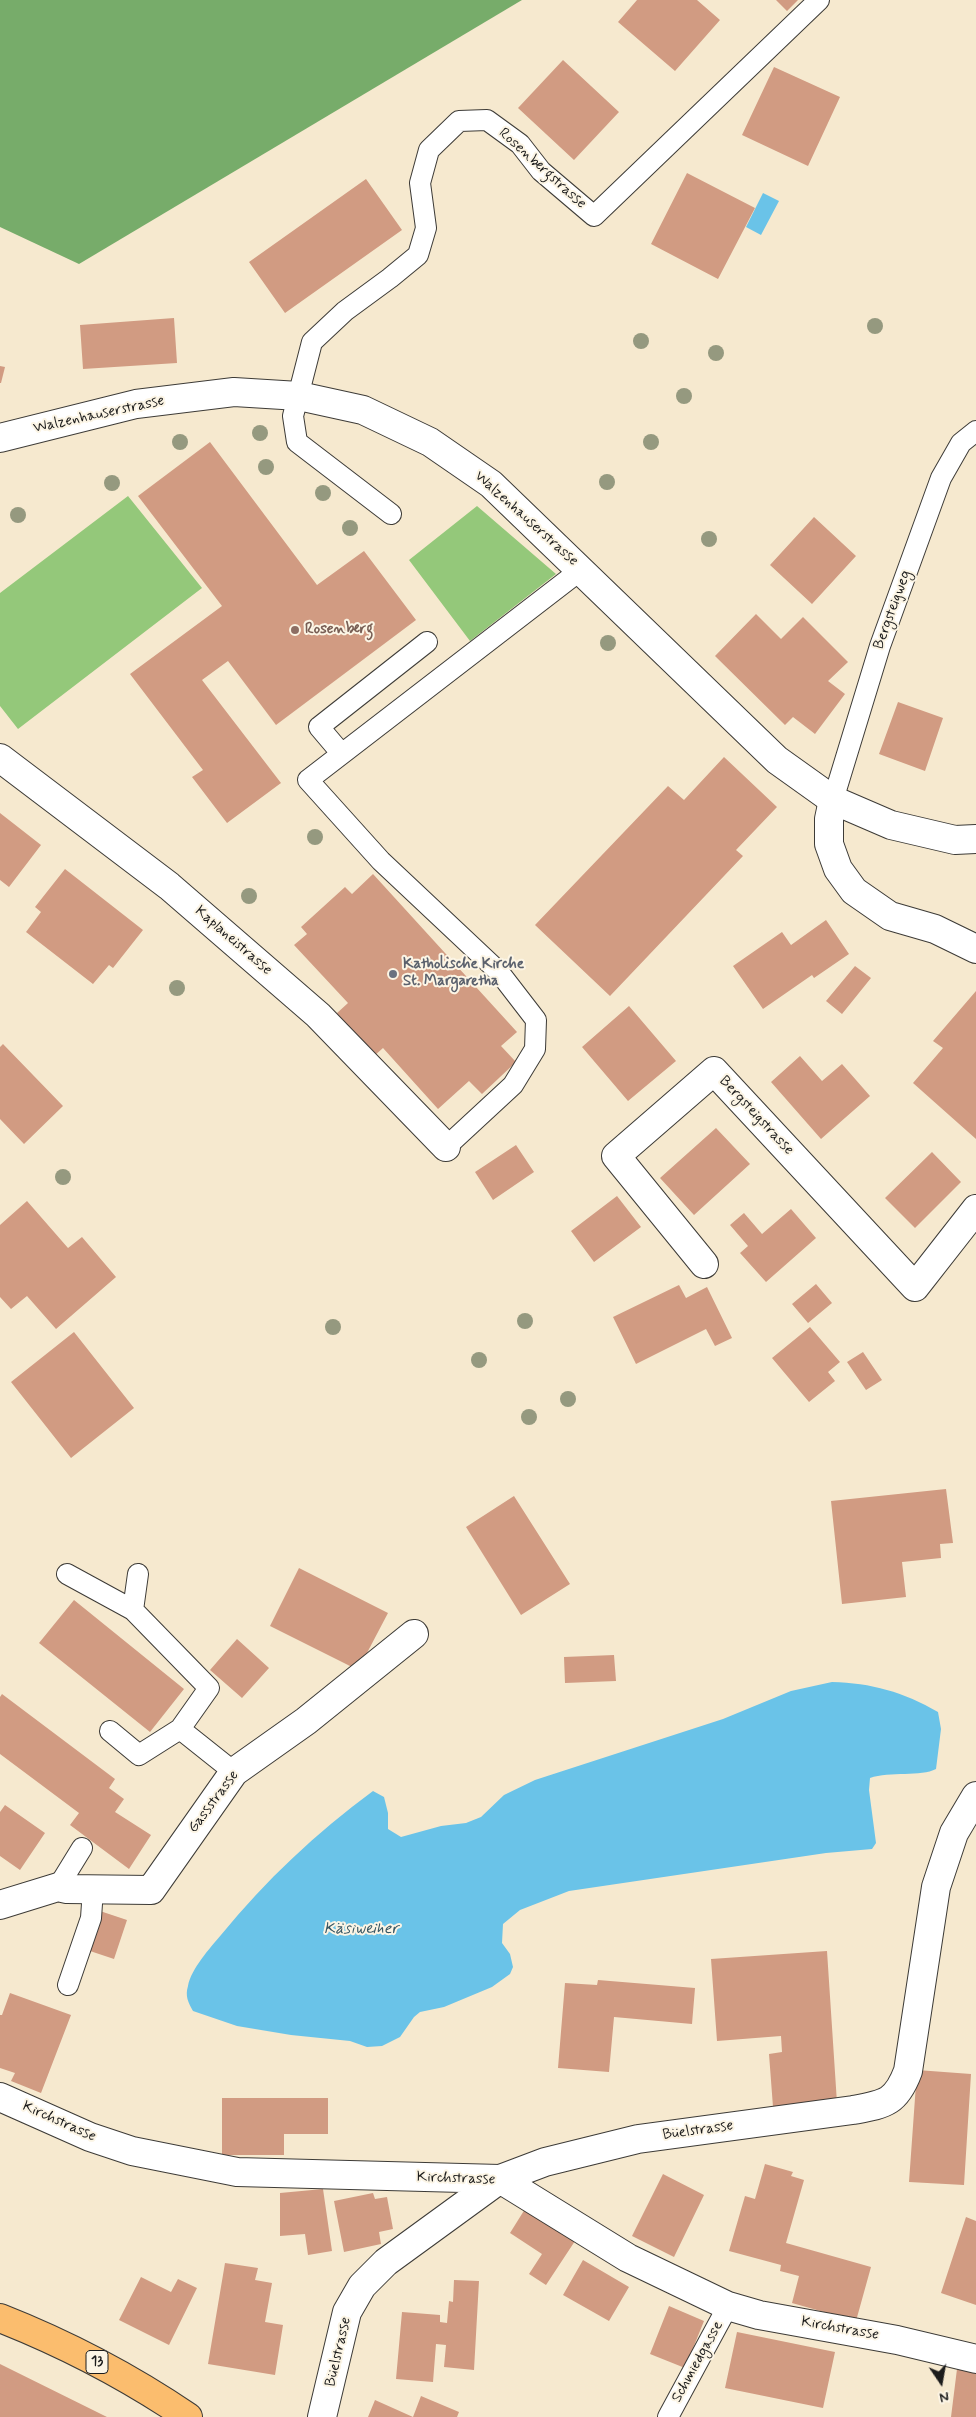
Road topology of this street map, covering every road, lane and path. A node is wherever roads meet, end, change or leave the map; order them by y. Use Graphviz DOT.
graph roads {
  1 [pos="819,0"];
  2 [pos="299,396"];
  3 [pos="976,431"];
  4 [pos="0,438"];
  5 [pos="391,514"];
  6 [pos="582,569"];
  7 [pos="427,642"];
  8 [pos="341,753"];
  9 [pos="0,758"];
  10 [pos="833,800"];
  11 [pos="976,839"];
  12 [pos="976,949"];
  13 [pos="446,1146"];
  14 [pos="976,1209"];
  15 [pos="704,1264"];
  16 [pos="67,1574"];
  17 [pos="138,1574"];
  18 [pos="133,1610"];
  19 [pos="414,1634"];
  20 [pos="180,1729"];
  21 [pos="110,1731"];
  22 [pos="234,1772"];
  23 [pos="976,1796"];
  24 [pos="82,1848"];
  25 [pos="58,1887"];
  26 [pos="93,1889"];
  27 [pos="0,1905"];
  28 [pos="68,1985"];
  29 [pos="0,2097"];
  30 [pos="500,2179"];
  31 [pos="728,2306"];
  32 [pos="0,2318"];
  33 [pos="976,2359"];
  34 [pos="188,2417"];
  35 [pos="322,2417"];
  36 [pos="668,2417"];
  1 -- 2 [label="lane, Rosenbergstrasse"];
  2 -- 4 [label="street, Walzenhauserstrasse"];
  2 -- 5 [label="lane"];
  2 -- 6 [label="street, Walzenhauserstrasse"];
  3 -- 10 [label="lane, Bergsteigweg"];
  6 -- 8 [label="lane"];
  6 -- 10 [label="street, Walzenhauserstrasse"];
  7 -- 8 [label="lane"];
  8 -- 13 [label="lane"];
  9 -- 13 [label="street, Kaplaneistrasse"];
  10 -- 11 [label="street, Walzenhauserstrasse"];
  10 -- 12 [label="street"];
  14 -- 15 [label="street, Bergsteigstrasse"];
  16 -- 18 [label="lane"];
  17 -- 18 [label="lane"];
  18 -- 20 [label="lane"];
  19 -- 22 [label="street, Gassstrasse"];
  20 -- 21 [label="lane"];
  20 -- 22 [label="lane"];
  22 -- 26 [label="street, Gassstrasse"];
  23 -- 30 [label="street, Büelstrasse"];
  24 -- 25 [label="lane"];
  25 -- 26 [label="street, Gassstrasse"];
  25 -- 27 [label="street, Gassstrasse"];
  26 -- 28 [label="lane"];
  29 -- 30 [label="street, Kirchstrasse"];
  30 -- 31 [label="street, Kirchstrasse"];
  30 -- 35 [label="street, Büelstrasse"];
  31 -- 33 [label="street, Kirchstrasse"];
  31 -- 36 [label="lane, Schmiedgasse"];
  32 -- 34 [label="main road, 13"];
}
